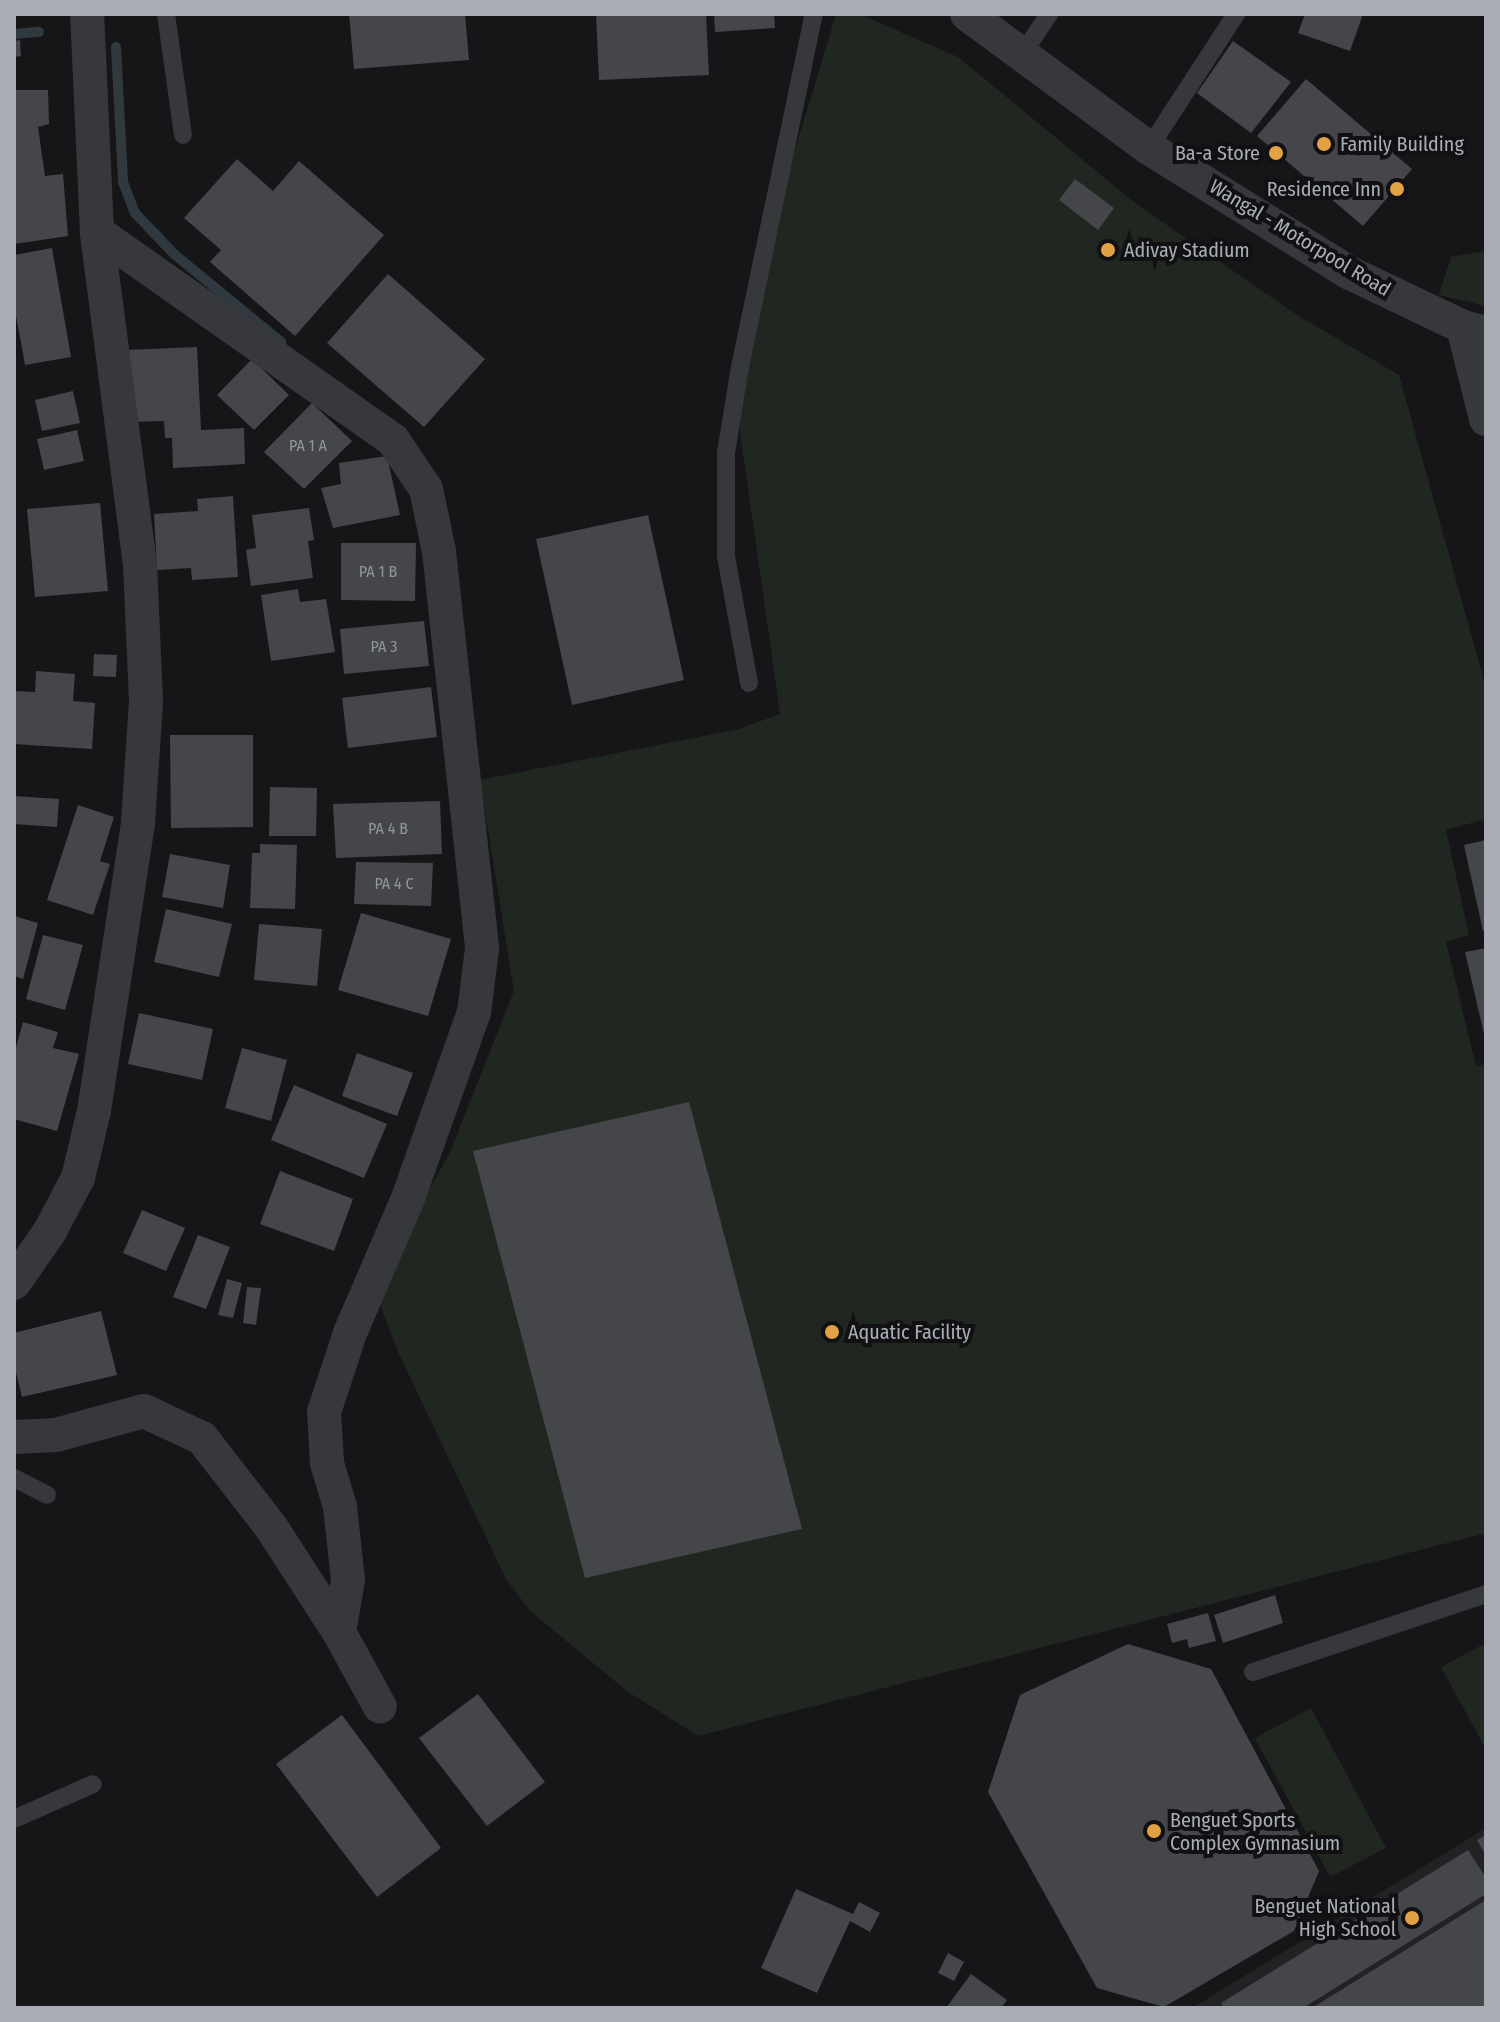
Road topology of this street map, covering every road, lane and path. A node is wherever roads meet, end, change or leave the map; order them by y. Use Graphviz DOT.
graph roads {
  1 [pos="87,14"];
  2 [pos="166,14"];
  3 [pos="814,14"];
  4 [pos="967,14"];
  5 [pos="1049,14"];
  6 [pos="1236,14"];
  7 [pos="1000,24"];
  8 [pos="1023,53"];
  9 [pos="183,135"];
  10 [pos="1149,148"];
  11 [pos="97,232"];
  12 [pos="1474,330"];
  13 [pos="1486,419"];
  14 [pos="749,683"];
  15 [pos="14,1283"];
  16 [pos="14,1437"];
  17 [pos="14,1478"];
  18 [pos="47,1495"];
  19 [pos="1486,1594"];
  20 [pos="339,1632"];
  21 [pos="1253,1672"];
  22 [pos="380,1707"];
  23 [pos="93,1784"];
  24 [pos="14,1819"];
  1 -- 11 [label="street"];
  2 -- 9 [label="lane"];
  3 -- 14 [label="lane"];
  4 -- 7 [label="street, Wangal - Motorpool Road"];
  5 -- 8 [label="lane"];
  6 -- 10 [label="lane"];
  7 -- 8 [label="street, Wangal - Motorpool Road"];
  8 -- 10 [label="street, Wangal - Motorpool Road"];
  10 -- 12 [label="street, Wangal - Motorpool Road"];
  11 -- 15 [label="street"];
  11 -- 20 [label="street"];
  12 -- 13 [label="street"];
  16 -- 20 [label="street"];
  17 -- 18 [label="lane"];
  19 -- 21 [label="lane"];
  20 -- 22 [label="street"];
  23 -- 24 [label="lane"];
}
